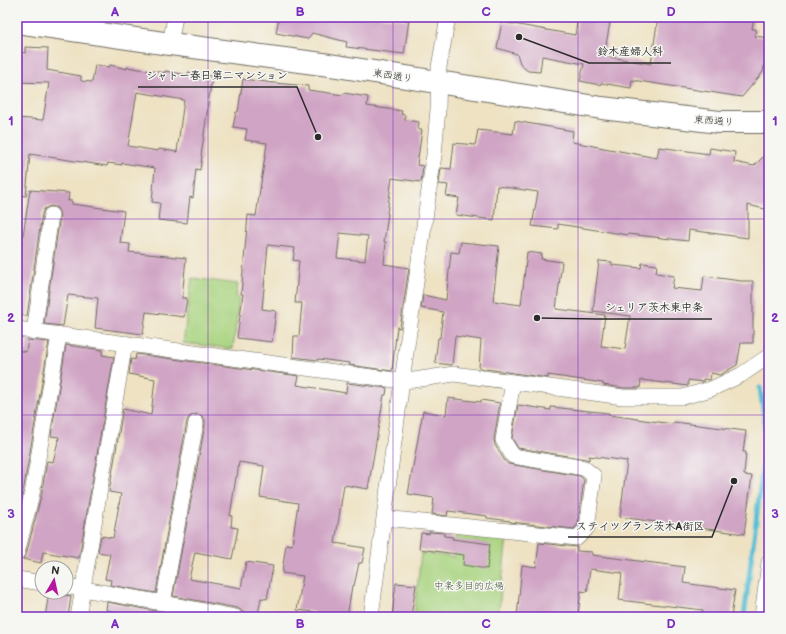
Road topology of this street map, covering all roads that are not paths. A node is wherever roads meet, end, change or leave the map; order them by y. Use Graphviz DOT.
graph roads {
  1 [pos="175,17"];
  2 [pos="448,17"];
  3 [pos="17,22"];
  4 [pos="52,22"];
  5 [pos="170,44"];
  6 [pos="439,83"];
  7 [pos="769,122"];
  8 [pos="51,215"];
  9 [pos="17,329"];
  10 [pos="34,332"];
  11 [pos="59,335"];
  12 [pos="125,343"];
  13 [pos="769,356"];
  14 [pos="402,381"];
  15 [pos="513,382"];
  16 [pos="196,423"];
  17 [pos="384,518"];
  18 [pos="17,552"];
  19 [pos="769,562"];
  20 [pos="17,579"];
  21 [pos="34,582"];
  22 [pos="74,587"];
  23 [pos="83,589"];
  24 [pos="164,603"];
  25 [pos="78,617"];
  26 [pos="235,617"];
  27 [pos="371,617"];
  28 [pos="762,617"];
  1 -- 5 [label="street"];
  2 -- 6 [label="street"];
  3 -- 4 [label="street, 東西通り"];
  4 -- 5 [label="street, 東西通り"];
  5 -- 6 [label="street, 東西通り"];
  6 -- 7 [label="street, 東西通り"];
  6 -- 14 [label="street"];
  8 -- 10 [label="street"];
  9 -- 10 [label="street"];
  10 -- 11 [label="street"];
  11 -- 12 [label="street"];
  11 -- 18 [label="street"];
  12 -- 14 [label="street"];
  12 -- 23 [label="street"];
  13 -- 15 [label="street"];
  14 -- 15 [label="street"];
  14 -- 17 [label="street"];
  15 -- 17 [label="street"];
  16 -- 24 [label="street"];
  17 -- 27 [label="street"];
  19 -- 28 [label="street"];
  20 -- 21 [label="street"];
  22 -- 23 [label="street"];
  23 -- 24 [label="street"];
  23 -- 25 [label="street"];
  24 -- 26 [label="street"];
}
